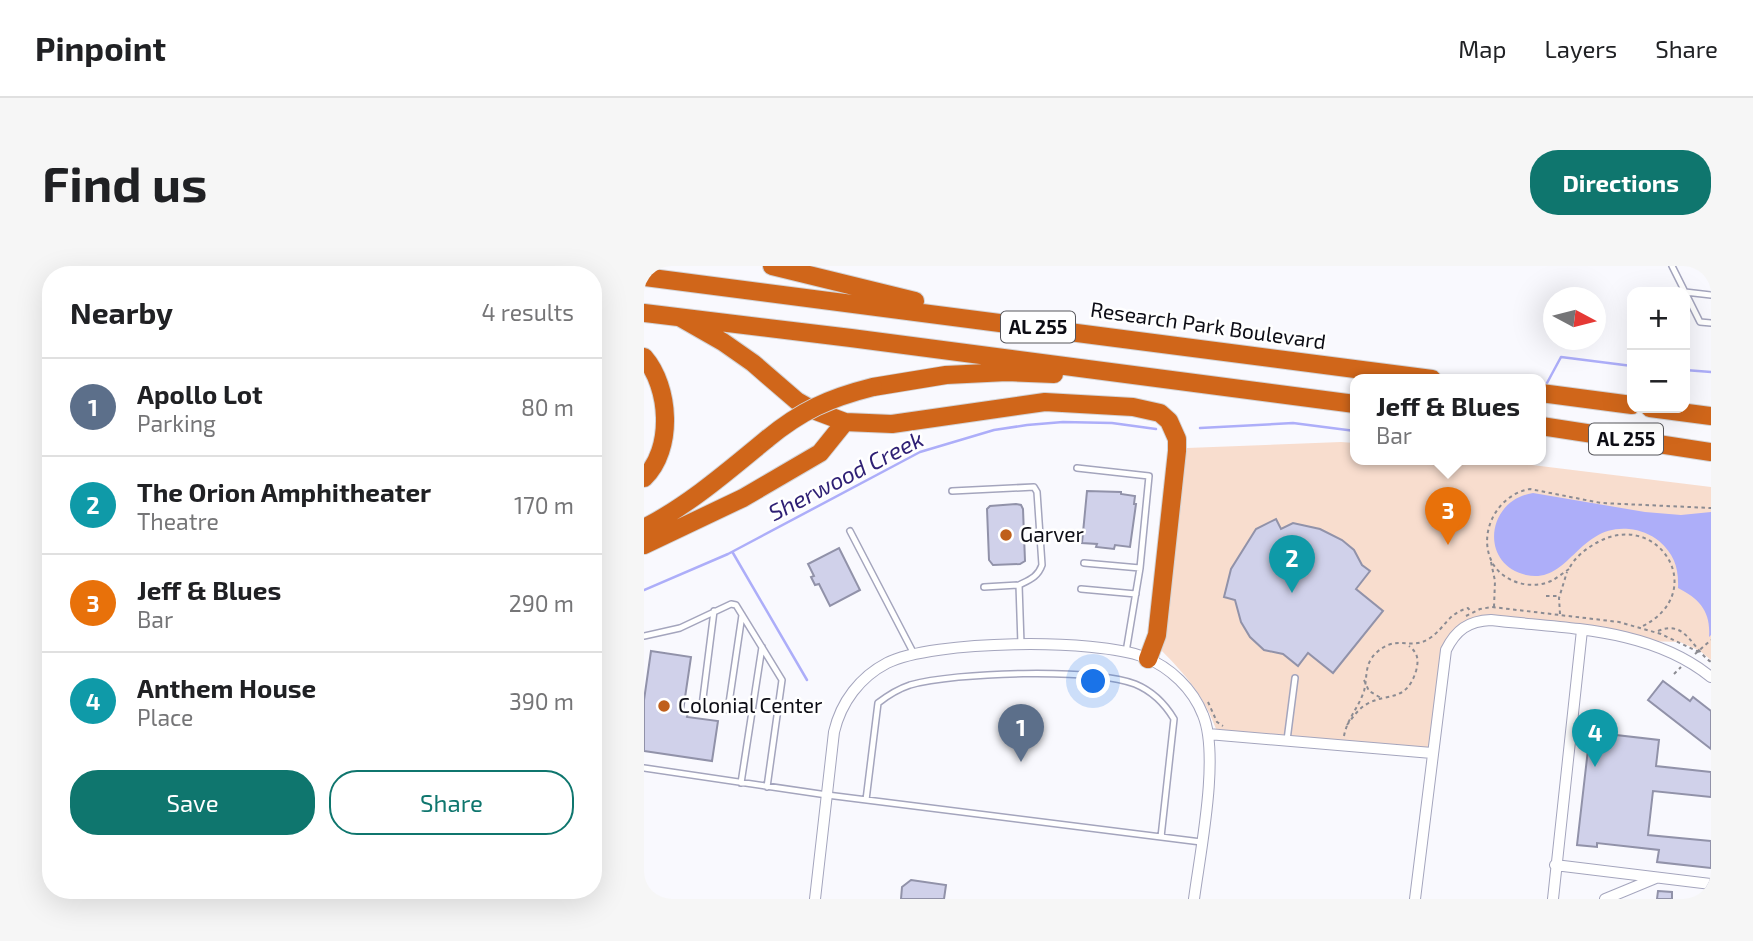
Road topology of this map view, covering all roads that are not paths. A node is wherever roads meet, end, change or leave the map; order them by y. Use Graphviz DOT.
graph roads {
  1 [pos="772,266"];
  2 [pos="1672,266"];
  3 [pos="644,277"];
  4 [pos="1682,287"];
  5 [pos="1690,293"];
  6 [pos="1711,295"];
  7 [pos="1690,302"];
  8 [pos="644,313"];
  9 [pos="681,318"];
  10 [pos="1010,323"];
  11 [pos="1711,323"];
  12 [pos="644,357"];
  13 [pos="1394,374"];
  14 [pos="1149,377"];
  15 [pos="1546,394"];
  16 [pos="1350,403"];
  17 [pos="1627,404"];
  18 [pos="1688,413"];
  19 [pos="1711,416"];
  20 [pos="845,422"];
  21 [pos="1546,427"];
  22 [pos="1711,452"];
  23 [pos="1077,468"];
  24 [pos="644,478"];
  25 [pos="952,491"];
  26 [pos="644,528"];
  27 [pos="850,531"];
  28 [pos="644,545"];
  29 [pos="1084,563"];
  30 [pos="1140,568"];
  31 [pos="1019,585"];
  32 [pos="984,587"];
  33 [pos="1081,589"];
  34 [pos="1136,594"];
  35 [pos="714,611"];
  36 [pos="743,614"];
  37 [pos="1583,630"];
  38 [pos="644,636"];
  39 [pos="1021,644"];
  40 [pos="762,647"];
  41 [pos="1126,652"];
  42 [pos="914,654"];
  43 [pos="1148,659"];
  44 [pos="1711,677"];
  45 [pos="1295,678"];
  46 [pos="1208,734"];
  47 [pos="1287,740"];
  48 [pos="1433,753"];
  49 [pos="644,768"];
  50 [pos="741,783"];
  51 [pos="767,787"];
  52 [pos="827,795"];
  53 [pos="866,800"];
  54 [pos="1161,837"];
  55 [pos="1201,842"];
  56 [pos="1555,865"];
  57 [pos="1657,877"];
  58 [pos="1711,884"];
  59 [pos="815,899"];
  60 [pos="1194,899"];
  61 [pos="1415,899"];
  62 [pos="1553,899"];
  63 [pos="1605,899"];
  1 -- 10 [label="highway"];
  2 -- 4 [label="lane"];
  3 -- 10 [label="highway, Research Park Boulevard / AL 255"];
  5 -- 6 [label="lane"];
  7 -- 11 [label="lane"];
  8 -- 9 [label="highway, AL 255"];
  9 -- 14 [label="highway, AL 255"];
  9 -- 20 [label="highway"];
  10 -- 13 [label="highway, Research Park Boulevard / AL 255"];
  12 -- 24 [label="highway"];
  14 -- 16 [label="highway, AL 255"];
  14 -- 26 [label="highway, bridge"];
  15 -- 17 [label="highway, AL 255"];
  18 -- 19 [label="highway, AL 255"];
  20 -- 28 [label="highway"];
  20 -- 43 [label="highway"];
  21 -- 22 [label="highway, AL 255"];
  23 -- 30 [label="lane"];
  25 -- 31 [label="lane"];
  27 -- 42 [label="lane"];
  29 -- 30 [label="lane"];
  30 -- 34 [label="lane"];
  31 -- 32 [label="lane"];
  31 -- 39 [label="lane"];
  33 -- 34 [label="lane"];
  34 -- 41 [label="lane"];
  35 -- 36 [label="lane"];
  35 -- 36 [label="lane"];
  35 -- 38 [label="lane"];
  36 -- 40 [label="lane"];
  37 -- 44 [label="street"];
  37 -- 48 [label="street"];
  37 -- 56 [label="street"];
  39 -- 41 [label="street"];
  39 -- 42 [label="street"];
  40 -- 50 [label="lane"];
  40 -- 51 [label="lane"];
  41 -- 43 [label="street"];
  42 -- 52 [label="street"];
  43 -- 46 [label="street"];
  45 -- 47 [label="lane"];
  46 -- 47 [label="street"];
  46 -- 55 [label="street"];
  47 -- 48 [label="street"];
  48 -- 61 [label="street"];
  49 -- 50 [label="lane"];
  50 -- 51 [label="lane"];
  51 -- 52 [label="lane"];
  52 -- 53 [label="lane"];
  52 -- 59 [label="street"];
  53 -- 54 [label="lane"];
  53 -- 54 [label="lane"];
  54 -- 55 [label="lane"];
  55 -- 60 [label="street"];
  56 -- 57 [label="street"];
  56 -- 62 [label="street"];
  57 -- 58 [label="street"];
  57 -- 63 [label="street"];
}
